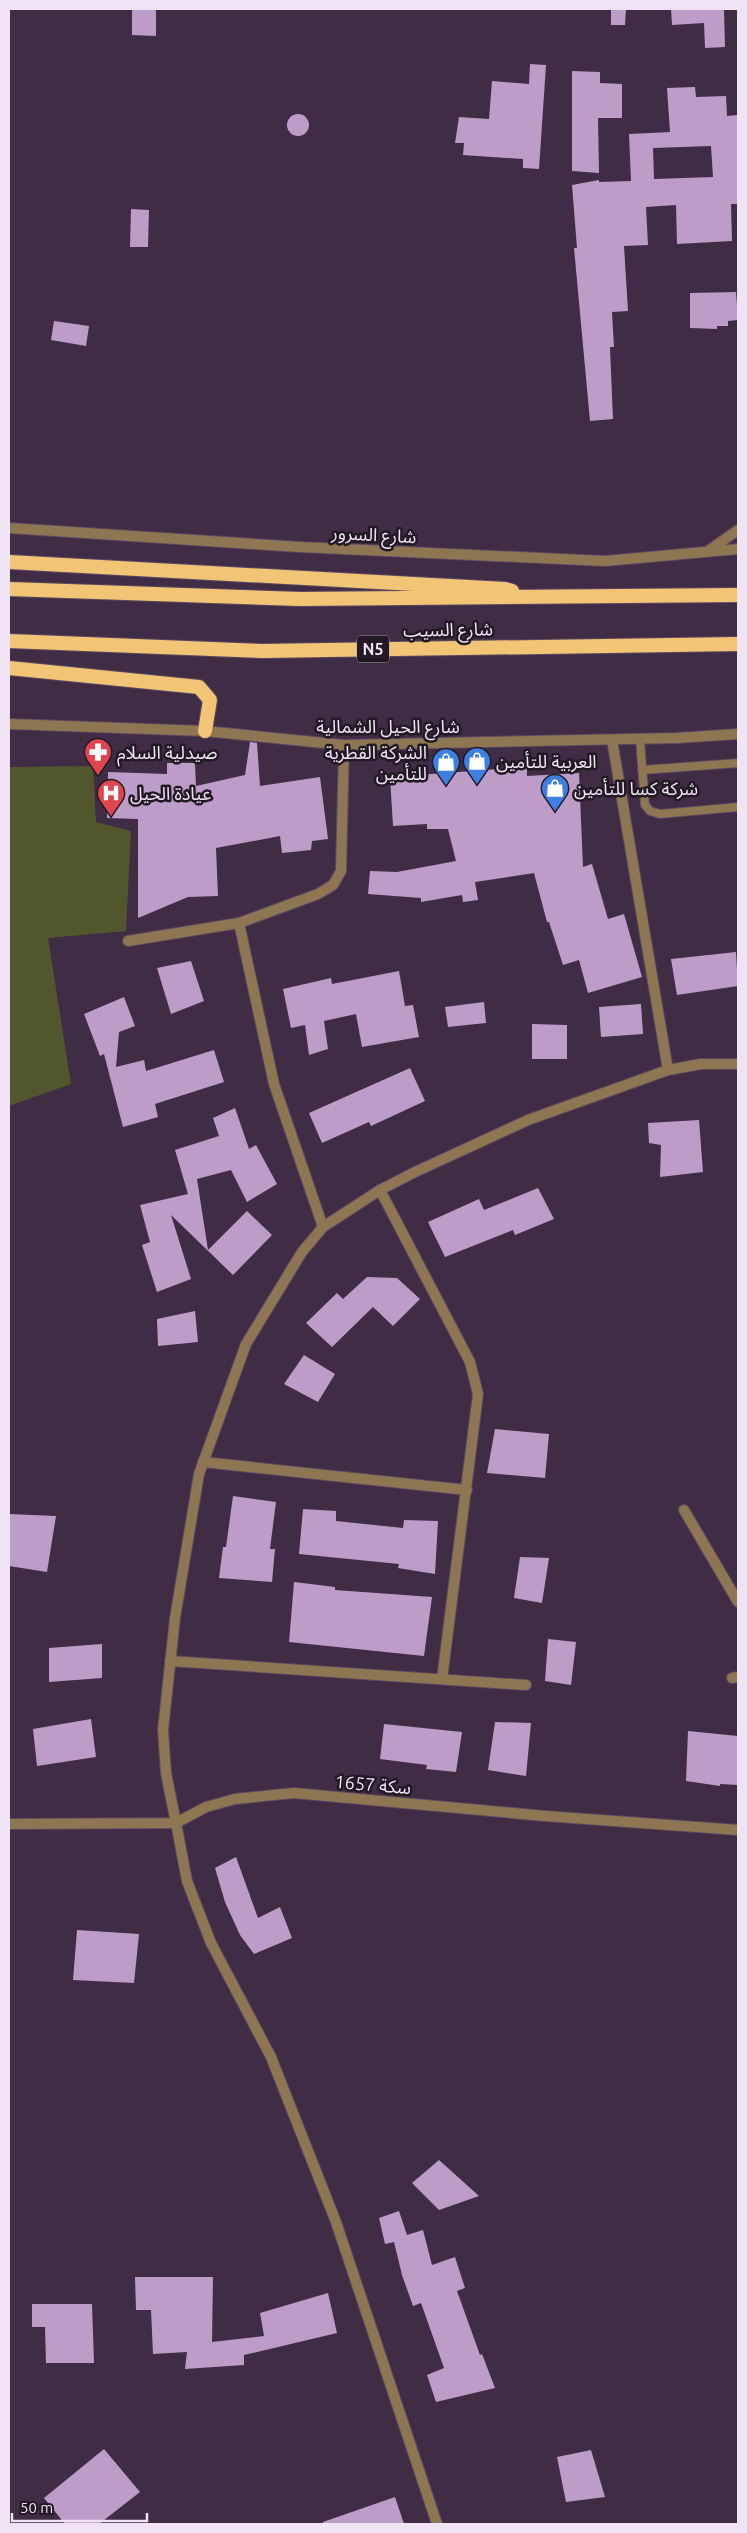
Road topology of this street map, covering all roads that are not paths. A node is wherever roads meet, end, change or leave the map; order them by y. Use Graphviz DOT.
graph roads {
  1 [pos="9,528"];
  2 [pos="738,530"];
  3 [pos="738,549"];
  4 [pos="708,552"];
  5 [pos="9,562"];
  6 [pos="9,589"];
  7 [pos="738,595"];
  8 [pos="531,598"];
  9 [pos="9,641"];
  10 [pos="738,644"];
  11 [pos="9,668"];
  12 [pos="9,724"];
  13 [pos="205,731"];
  14 [pos="738,734"];
  15 [pos="640,739"];
  16 [pos="612,740"];
  17 [pos="344,745"];
  18 [pos="738,763"];
  19 [pos="642,770"];
  20 [pos="738,807"];
  21 [pos="239,923"];
  22 [pos="128,941"];
  23 [pos="738,1064"];
  24 [pos="668,1070"];
  25 [pos="380,1190"];
  26 [pos="323,1227"];
  27 [pos="203,1462"];
  28 [pos="467,1490"];
  29 [pos="684,1510"];
  30 [pos="738,1602"];
  31 [pos="170,1661"];
  32 [pos="442,1679"];
  33 [pos="526,1685"];
  34 [pos="176,1823"];
  35 [pos="9,1824"];
  36 [pos="738,1830"];
  37 [pos="437,2524"];
  1 -- 4 [label="street, شارع السرور"];
  2 -- 4 [label="street"];
  3 -- 4 [label="street, شارع السرور"];
  5 -- 8 [label="highway"];
  6 -- 8 [label="highway, شارع السيب"];
  7 -- 8 [label="highway, شارع السيب"];
  9 -- 10 [label="highway, شارع السيب / N5"];
  11 -- 13 [label="highway"];
  12 -- 13 [label="street, شارع الحيل الشمالية"];
  13 -- 17 [label="street, شارع الحيل الشمالية"];
  14 -- 15 [label="street, شارع الحيل الشمالية"];
  15 -- 16 [label="street, شارع الحيل الشمالية"];
  15 -- 19 [label="lane"];
  16 -- 17 [label="street, شارع الحيل الشمالية"];
  16 -- 24 [label="street"];
  17 -- 21 [label="street"];
  18 -- 19 [label="lane"];
  19 -- 20 [label="lane"];
  21 -- 22 [label="street"];
  21 -- 26 [label="street"];
  23 -- 24 [label="street"];
  24 -- 25 [label="street"];
  25 -- 26 [label="street"];
  25 -- 28 [label="street"];
  26 -- 27 [label="street"];
  27 -- 28 [label="street"];
  27 -- 31 [label="street"];
  28 -- 32 [label="street"];
  29 -- 30 [label="street"];
  31 -- 32 [label="street"];
  31 -- 34 [label="street"];
  32 -- 33 [label="street"];
  34 -- 35 [label="street, سكة 1657"];
  34 -- 36 [label="street, سكة 1657"];
  34 -- 37 [label="street"];
}
